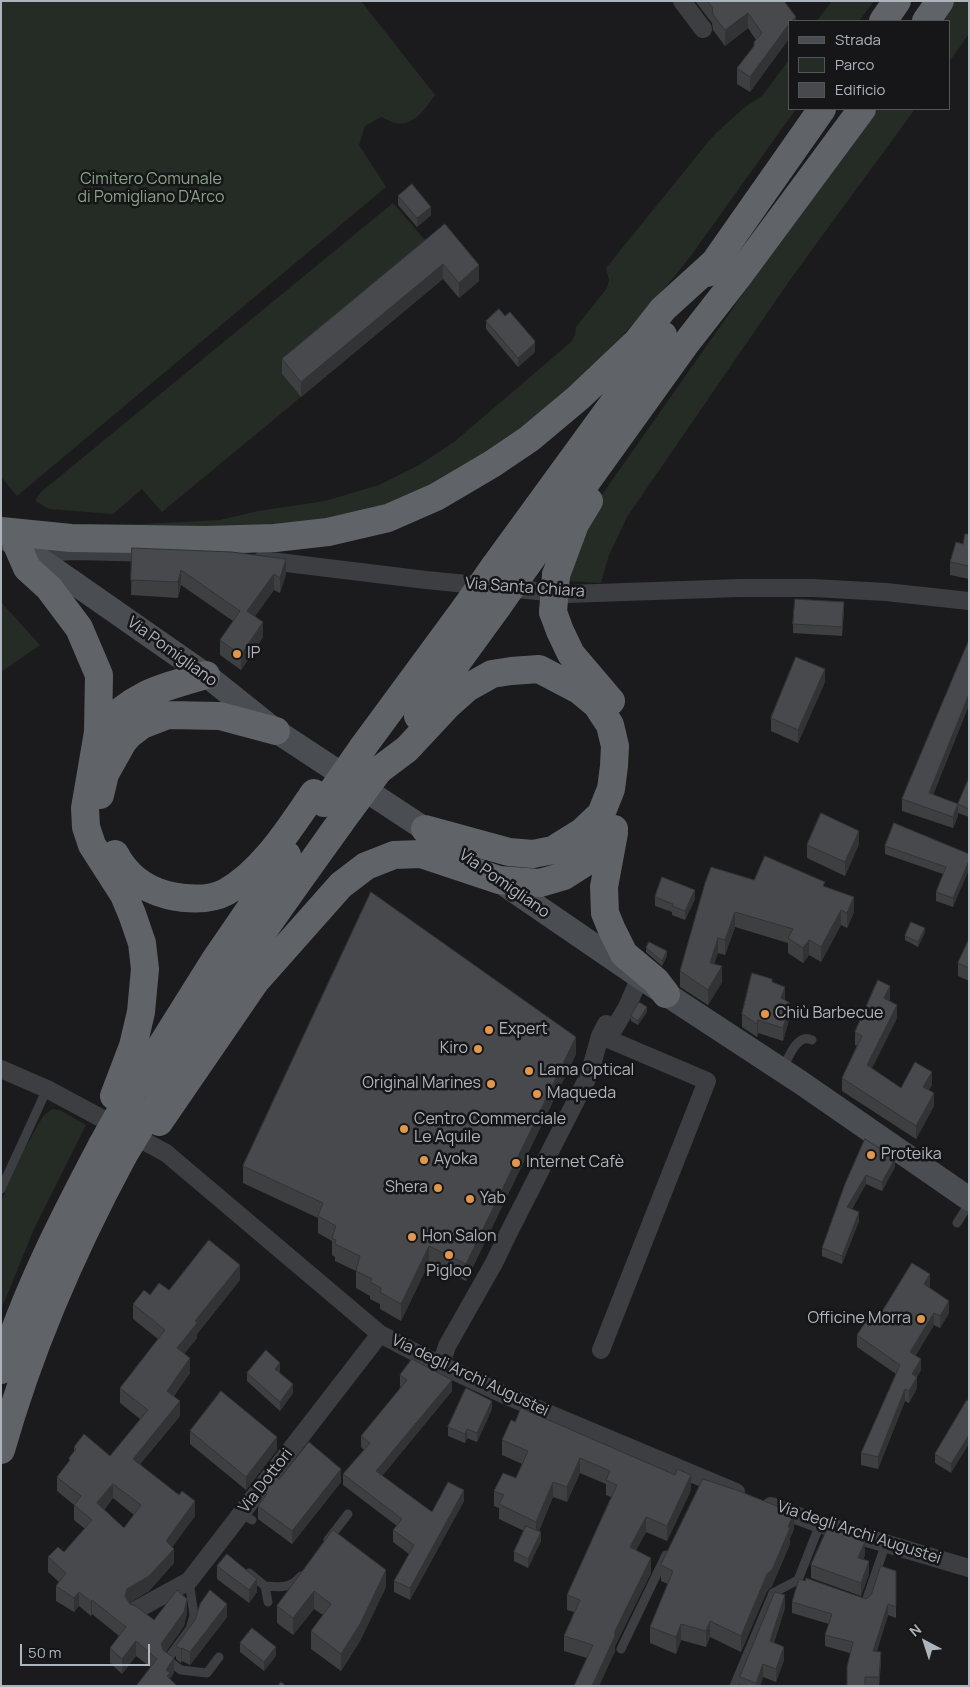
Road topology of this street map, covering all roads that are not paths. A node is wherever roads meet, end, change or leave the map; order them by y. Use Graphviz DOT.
graph roads {
  1 [pos="682,1"];
  2 [pos="897,1"];
  3 [pos="940,1"];
  4 [pos="884,20"];
  5 [pos="927,20"];
  6 [pos="703,29"];
  7 [pos="821,110"];
  8 [pos="861,110"];
  9 [pos="718,259"];
  10 [pos="684,346"];
  11 [pos="6,537"];
  12 [pos="144,539"];
  13 [pos="178,554"];
  14 [pos="224,556"];
  15 [pos="242,558"];
  16 [pos="44,562"];
  17 [pos="969,600"];
  18 [pos="206,675"];
  19 [pos="276,731"];
  20 [pos="98,732"];
  21 [pos="379,770"];
  22 [pos="326,806"];
  23 [pos="426,829"];
  24 [pos="614,830"];
  25 [pos="499,880"];
  26 [pos="640,977"];
  27 [pos="666,994"];
  28 [pos="812,1040"];
  29 [pos="1,1070"];
  30 [pos="782,1070"];
  31 [pos="48,1089"];
  32 [pos="137,1108"];
  33 [pos="113,1151"];
  34 [pos="1,1189"];
  35 [pos="969,1199"];
  36 [pos="969,1204"];
  37 [pos="957,1223"];
  38 [pos="484,1295"];
  39 [pos="380,1334"];
  40 [pos="601,1350"];
  41 [pos="441,1365"];
  42 [pos="1,1370"];
  43 [pos="1,1450"];
  44 [pos="348,1514"];
  45 [pos="820,1524"];
  46 [pos="886,1543"];
  47 [pos="325,1544"];
  48 [pos="669,1550"];
  49 [pos="308,1567"];
  50 [pos="969,1568"];
  51 [pos="243,1569"];
  52 [pos="189,1581"];
  53 [pos="265,1586"];
  54 [pos="848,1598"];
  55 [pos="268,1602"];
  56 [pos="136,1610"];
  57 [pos="621,1649"];
  58 [pos="219,1657"];
  59 [pos="734,1686"];
  1 -- 6 [label="street"];
  2 -- 4 [label="highway"];
  3 -- 5 [label="highway"];
  7 -- 9 [label="highway"];
  8 -- 10 [label="highway"];
  9 -- 12 [label="highway"];
  9 -- 22 [label="highway, bridge"];
  10 -- 21 [label="highway, bridge"];
  10 -- 24 [label="highway, bridge"];
  11 -- 12 [label="highway"];
  11 -- 16 [label="main road, Via Pomigliano"];
  11 -- 20 [label="highway"];
  12 -- 13 [label="street"];
  13 -- 14 [label="street"];
  13 -- 16 [label="street"];
  15 -- 17 [label="street, Via Santa Chiara"];
  16 -- 18 [label="main road, Via Pomigliano"];
  18 -- 19 [label="main road, Via Pomigliano"];
  18 -- 20 [label="highway"];
  19 -- 22 [label="highway"];
  19 -- 23 [label="main road, Via Pomigliano"];
  20 -- 32 [label="highway"];
  21 -- 22 [label="highway, bridge"];
  21 -- 23 [label="highway"];
  22 -- 32 [label="highway"];
  23 -- 25 [label="main road, Via Pomigliano"];
  24 -- 25 [label="highway"];
  24 -- 27 [label="highway"];
  25 -- 26 [label="main road, Via Pomigliano"];
  25 -- 32 [label="highway"];
  26 -- 27 [label="main road, Via Pomigliano"];
  26 -- 40 [label="street"];
  26 -- 41 [label="street"];
  27 -- 30 [label="main road, Via Pomigliano"];
  28 -- 30 [label="lane"];
  29 -- 31 [label="street, Via degli Archi Augustei"];
  30 -- 35 [label="main road, Via Pomigliano"];
  31 -- 34 [label="lane"];
  31 -- 39 [label="street, Via degli Archi Augustei"];
  32 -- 33 [label="highway, bridge"];
  32 -- 33 [label="highway"];
  33 -- 42 [label="highway"];
  33 -- 43 [label="highway"];
  36 -- 37 [label="lane"];
  38 -- 41 [label="street"];
  39 -- 41 [label="street, Via degli Archi Augustei"];
  39 -- 52 [label="street, Via Dottori"];
  41 -- 45 [label="street, Via degli Archi Augustei"];
  44 -- 47 [label="lane"];
  45 -- 46 [label="street, Via degli Archi Augustei"];
  45 -- 59 [label="lane"];
  46 -- 50 [label="street, Via degli Archi Augustei"];
  46 -- 54 [label="lane"];
  48 -- 57 [label="lane"];
  49 -- 53 [label="lane"];
  51 -- 53 [label="lane"];
  52 -- 56 [label="street, Via Dottori"];
  52 -- 58 [label="lane"];
  53 -- 55 [label="lane"];
}
